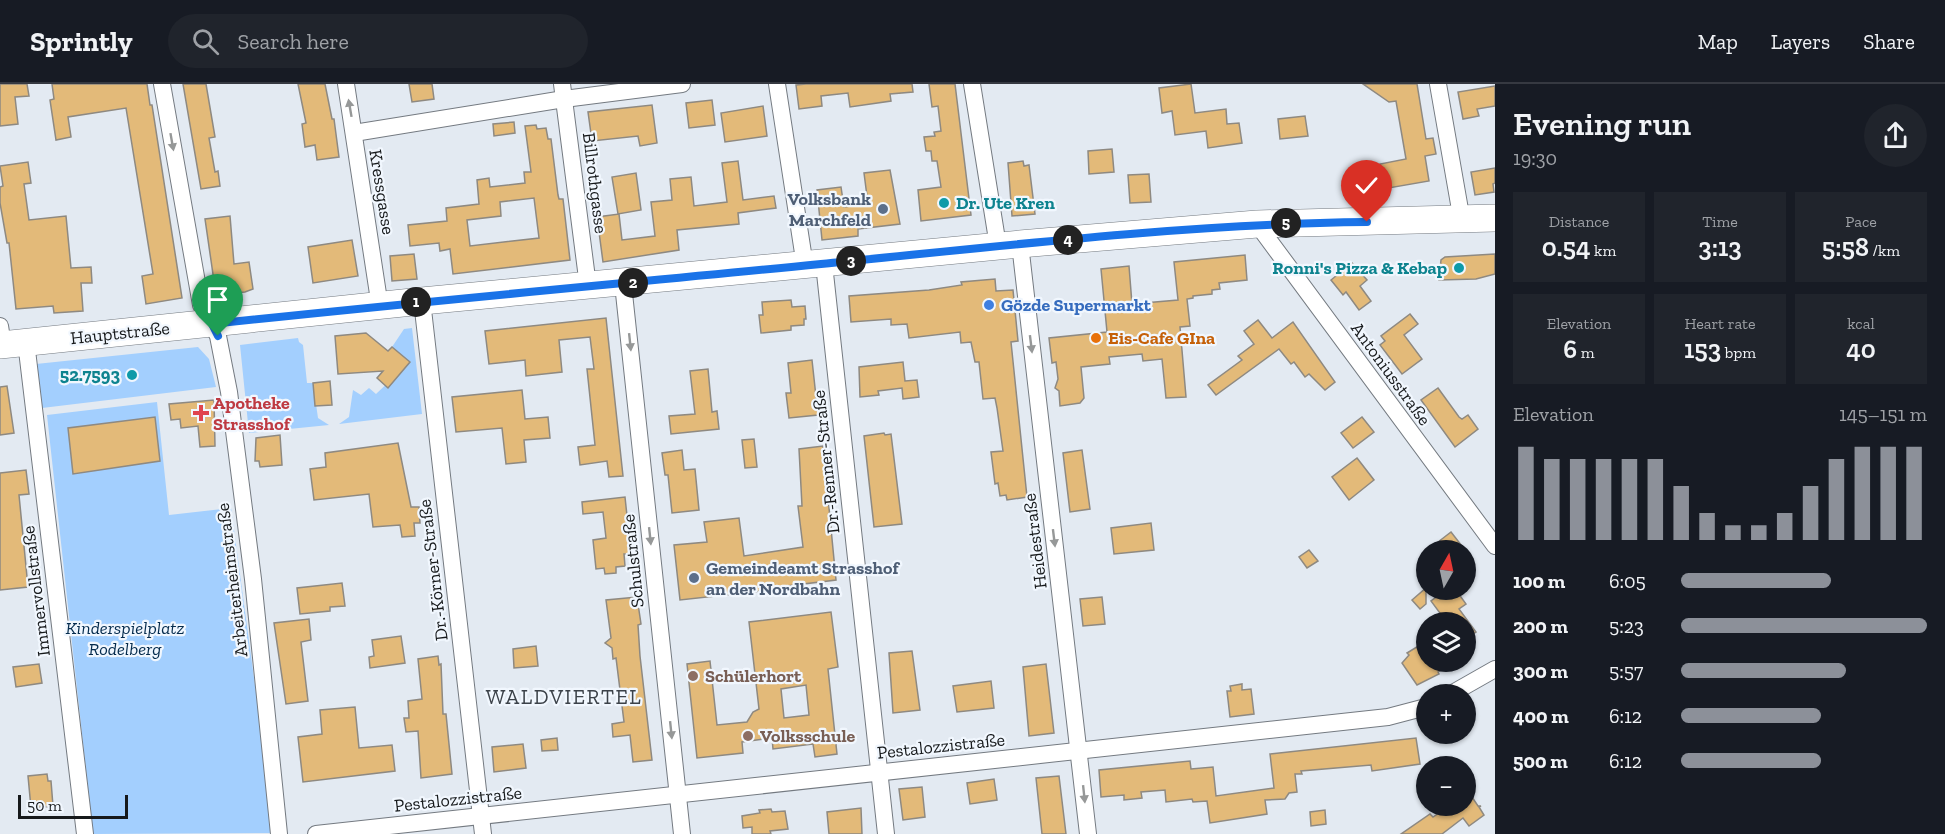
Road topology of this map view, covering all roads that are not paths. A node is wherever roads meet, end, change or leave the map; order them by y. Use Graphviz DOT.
graph roads {
  1 [pos="162,84"];
  2 [pos="346,84"];
  3 [pos="682,84"];
  4 [pos="777,84"];
  5 [pos="972,84"];
  6 [pos="1438,84"];
  7 [pos="563,92"];
  8 [pos="354,132"];
  9 [pos="1495,218"];
  10 [pos="1462,220"];
  11 [pos="1257,224"];
  12 [pos="1009,245"];
  13 [pos="815,265"];
  14 [pos="623,284"];
  15 [pos="588,286"];
  16 [pos="422,301"];
  17 [pos="380,306"];
  18 [pos="212,324"];
  19 [pos="7,340"];
  20 [pos="1495,546"];
  21 [pos="1495,669"];
  22 [pos="1469,684"];
  23 [pos="1416,709"];
  24 [pos="1080,752"];
  25 [pos="880,772"];
  26 [pos="677,794"];
  27 [pos="482,826"];
  28 [pos="86,834"];
  29 [pos="279,834"];
  30 [pos="316,834"];
  31 [pos="682,834"];
  32 [pos="886,834"];
  33 [pos="1088,834"];
  1 -- 18 [label="street, Arbeiterheimstraße, one-way"];
  8 -- 2 [label="street, Kressgasse, one-way"];
  3 -- 7 [label="street"];
  4 -- 13 [label="street, Dr.-Renner-Straße"];
  5 -- 12 [label="street, Heidestraße"];
  6 -- 10 [label="street"];
  7 -- 8 [label="street"];
  7 -- 15 [label="street, Billrothgasse"];
  8 -- 17 [label="street, Kressgasse"];
  9 -- 10 [label="main road, Hauptstraße"];
  10 -- 11 [label="main road, Hauptstraße"];
  11 -- 12 [label="main road, Hauptstraße"];
  11 -- 20 [label="street, Antoniusstraße"];
  12 -- 13 [label="main road, Hauptstraße"];
  12 -- 24 [label="street, Heidestraße, one-way"];
  13 -- 14 [label="main road, Hauptstraße"];
  13 -- 25 [label="street, Dr.-Renner-Straße"];
  14 -- 15 [label="main road, Hauptstraße"];
  14 -- 26 [label="street, Schulstraße, one-way"];
  15 -- 16 [label="main road, Hauptstraße"];
  16 -- 17 [label="main road, Hauptstraße"];
  16 -- 27 [label="street, Dr.-Körner-Straße"];
  17 -- 18 [label="main road, Hauptstraße"];
  18 -- 19 [label="main road, Hauptstraße"];
  18 -- 29 [label="street, Arbeiterheimstraße"];
  19 -- 28 [label="street, Immervollstraße"];
  21 -- 22 [label="street"];
  23 -- 24 [label="street, Pestalozzistraße"];
  24 -- 25 [label="street, Pestalozzistraße"];
  24 -- 33 [label="street, Heidestraße, one-way"];
  25 -- 26 [label="street, Pestalozzistraße"];
  25 -- 32 [label="street, Dr.-Renner-Straße"];
  26 -- 27 [label="street, Pestalozzistraße"];
  26 -- 31 [label="street, Schulstraße"];
  27 -- 30 [label="street, Pestalozzistraße"];
}
